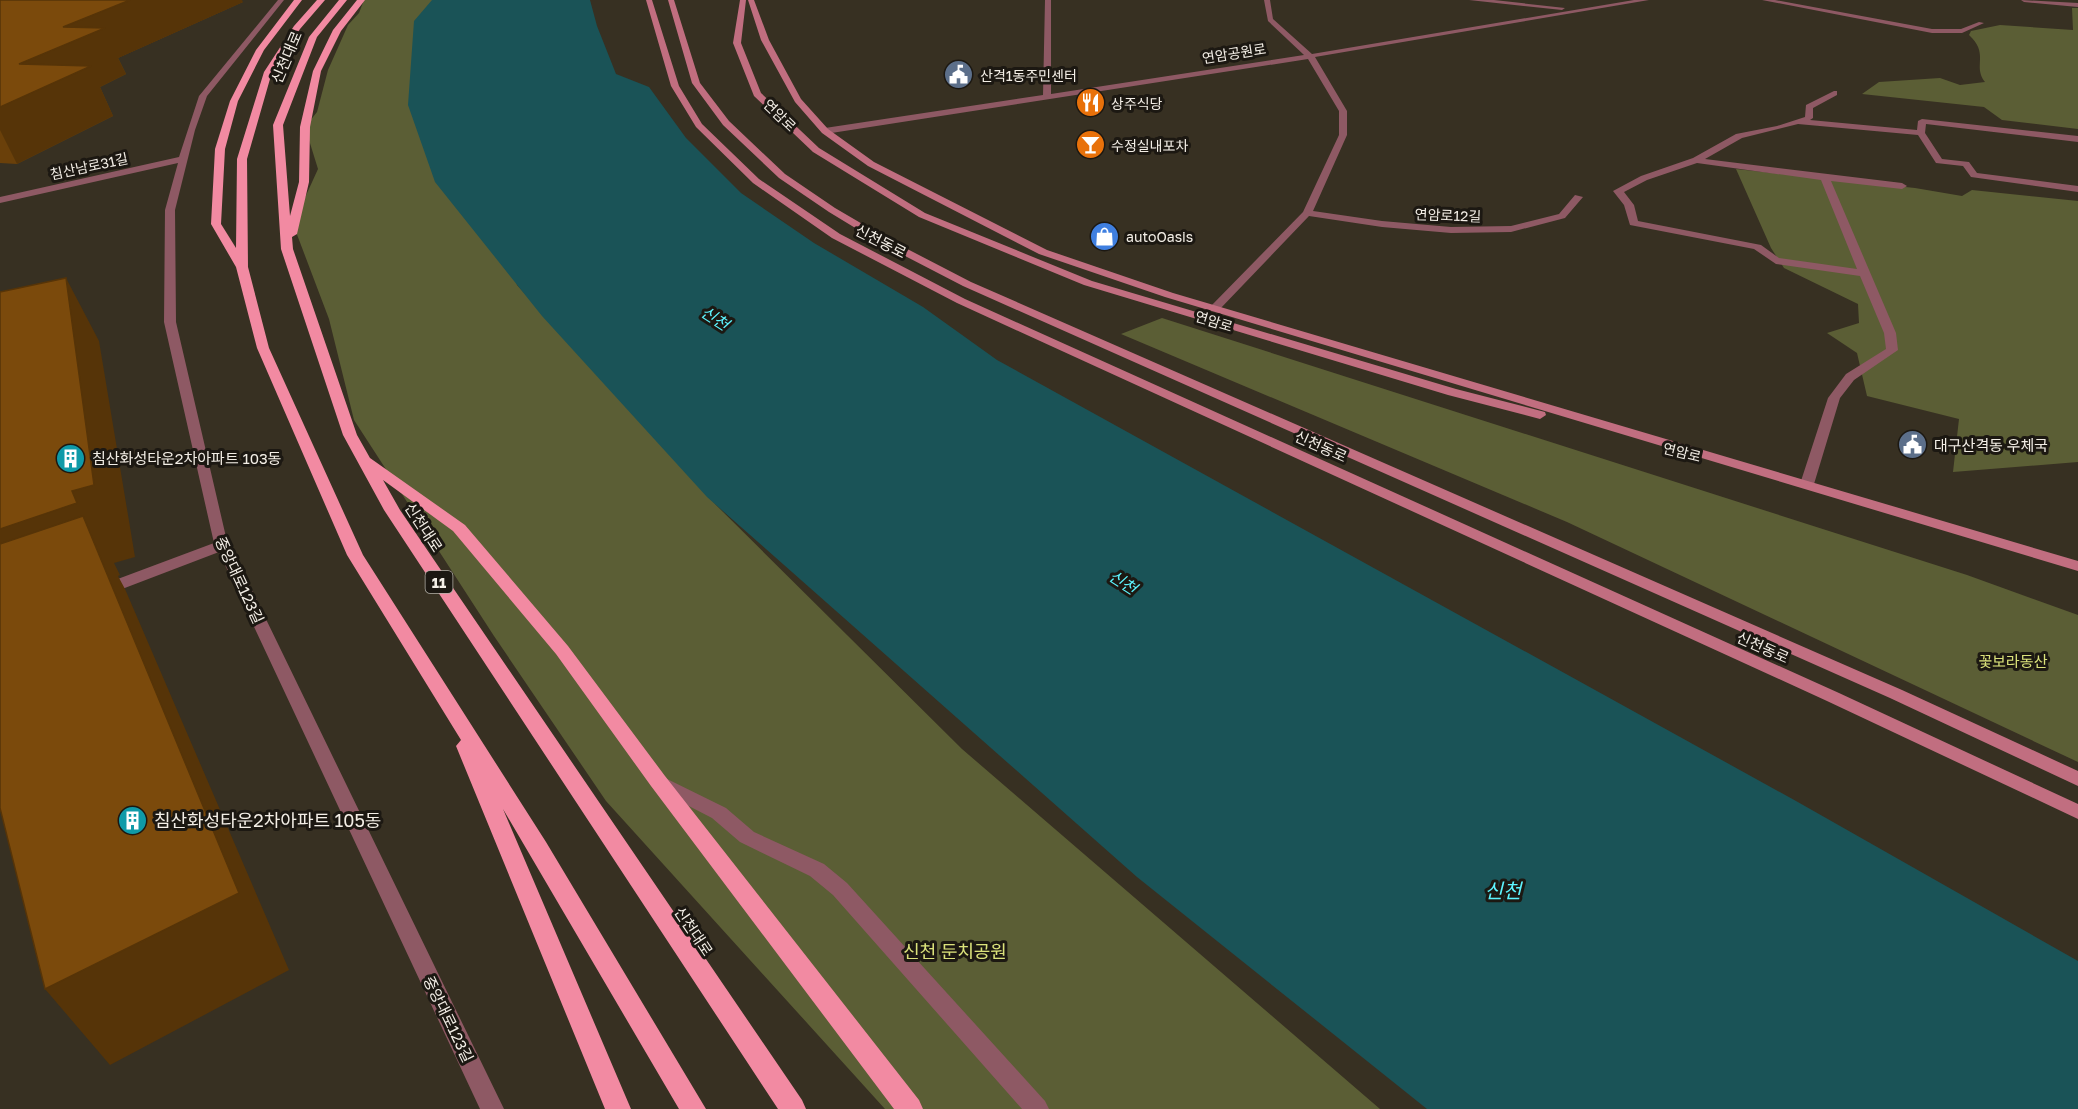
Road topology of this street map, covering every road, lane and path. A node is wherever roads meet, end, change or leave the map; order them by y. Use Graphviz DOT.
graph roads {
  1 [pos="280,0"];
  2 [pos="298,0"];
  3 [pos="321,0"];
  4 [pos="343,0"];
  5 [pos="361,0"];
  6 [pos="649,0"];
  7 [pos="670,0"];
  8 [pos="743,0"];
  9 [pos="1048,0"];
  10 [pos="1267,0"];
  11 [pos="1472,0"];
  12 [pos="1646,0"];
  13 [pos="1765,0"];
  14 [pos="2024,0"];
  15 [pos="755,3"];
  16 [pos="2078,5"];
  17 [pos="1595,9"];
  18 [pos="1981,23"];
  19 [pos="1310,56"];
  20 [pos="1834,93"];
  21 [pos="1047,95"];
  22 [pos="1797,122"];
  23 [pos="825,131"];
  24 [pos="1921,133"];
  25 [pos="2078,138"];
  26 [pos="184,159"];
  27 [pos="1696,160"];
  28 [pos="1825,178"];
  29 [pos="1902,186"];
  30 [pos="2078,189"];
  31 [pos="1578,197"];
  32 [pos="0,200"];
  33 [pos="1307,213"];
  34 [pos="287,249"];
  35 [pos="242,267"];
  36 [pos="1864,273"];
  37 [pos="1215,308"];
  38 [pos="363,459"];
  39 [pos="1807,484"];
  40 [pos="223,545"];
  41 [pos="2078,566"];
  42 [pos="89,595"];
  43 [pos="446,699"];
  44 [pos="2078,779"];
  45 [pos="658,781"];
  46 [pos="2078,812"];
  47 [pos="492,1109"];
  48 [pos="618,1109"];
  49 [pos="693,1109"];
  50 [pos="793,1109"];
  51 [pos="910,1109"];
  52 [pos="1037,1109"];
  1 -- 26 [label="street, 중앙대로123길"];
  2 -- 35 [label="highway"];
  3 -- 35 [label="highway, 신천대로"];
  4 -- 34 [label="highway, 신천대로 / 11"];
  5 -- 34 [label="highway"];
  6 -- 46 [label="main road, 신천동로"];
  7 -- 44 [label="main road, 신천동로"];
  8 -- 39 [label="main road, 연암로"];
  9 -- 21 [label="street"];
  10 -- 19 [label="street"];
  11 -- 17 [label="street"];
  12 -- 17 [label="street, 연암공원로"];
  13 -- 18 [label="street"];
  14 -- 16 [label="street"];
  15 -- 23 [label="main road, 연암로"];
  17 -- 19 [label="street, 연암공원로"];
  19 -- 21 [label="street, 연암공원로"];
  19 -- 33 [label="street"];
  20 -- 22 [label="street"];
  21 -- 23 [label="street, 연암공원로"];
  22 -- 24 [label="street"];
  22 -- 27 [label="street"];
  23 -- 37 [label="main road, 연암로"];
  24 -- 25 [label="street"];
  24 -- 30 [label="street"];
  26 -- 32 [label="street, 침산남로31길"];
  26 -- 40 [label="street, 중앙대로123길"];
  27 -- 28 [label="street"];
  27 -- 36 [label="street"];
  28 -- 29 [label="street"];
  28 -- 36 [label="street"];
  31 -- 33 [label="street, 연암로12길"];
  33 -- 37 [label="street"];
  34 -- 38 [label="highway, 신천대로 / 11"];
  35 -- 43 [label="highway, 신천대로"];
  36 -- 39 [label="street"];
  37 -- 39 [label="main road, 연암로"];
  38 -- 45 [label="highway"];
  38 -- 50 [label="highway, 신천대로 / 11"];
  39 -- 41 [label="main road, 연암로"];
  40 -- 42 [label="street"];
  40 -- 47 [label="street, 중앙대로123길"];
  43 -- 48 [label="highway"];
  43 -- 49 [label="highway, 신천대로"];
  45 -- 51 [label="highway"];
  45 -- 52 [label="street"];
}
